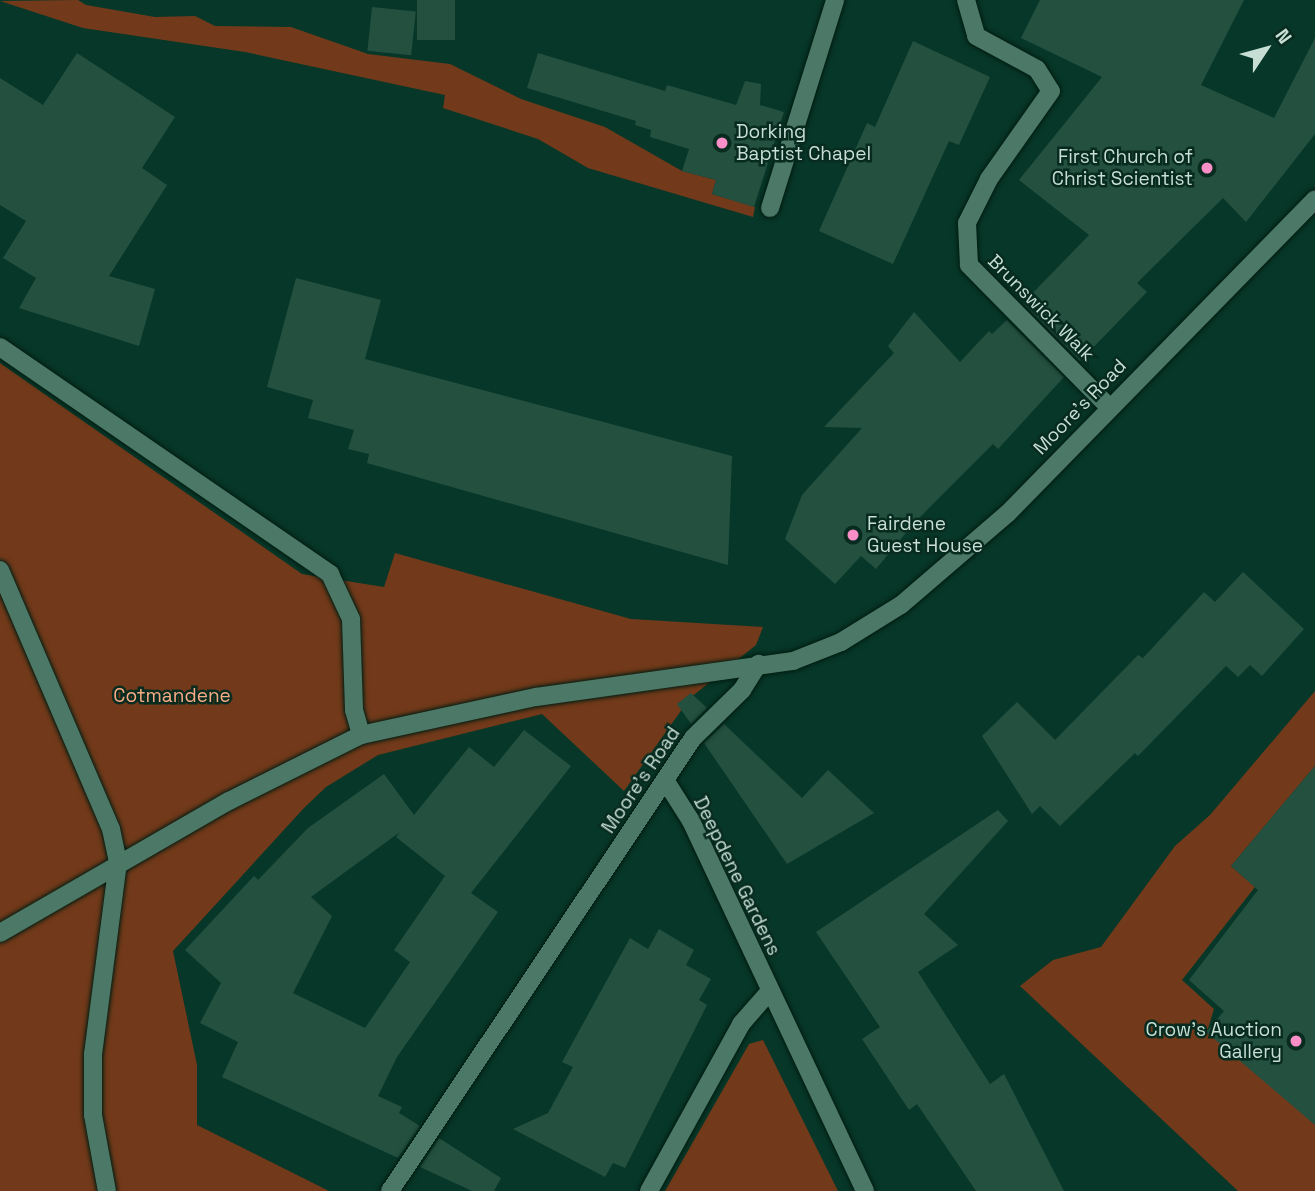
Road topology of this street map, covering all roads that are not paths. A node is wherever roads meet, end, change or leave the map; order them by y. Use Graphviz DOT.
graph roads {
  1 [pos="835,0"];
  2 [pos="965,0"];
  3 [pos="1315,199"];
  4 [pos="770,208"];
  5 [pos="0,347"];
  6 [pos="1109,407"];
  7 [pos="0,570"];
  8 [pos="758,664"];
  9 [pos="361,736"];
  10 [pos="665,780"];
  11 [pos="118,862"];
  12 [pos="0,933"];
  13 [pos="769,992"];
  14 [pos="107,1191"];
  15 [pos="390,1191"];
  16 [pos="649,1191"];
  17 [pos="865,1191"];
  1 -- 4 [label="street"];
  2 -- 6 [label="street, Brunswick Walk"];
  3 -- 6 [label="street, Moore's Road"];
  5 -- 9 [label="street"];
  6 -- 8 [label="street, Moore's Road"];
  7 -- 11 [label="street"];
  8 -- 9 [label="street"];
  8 -- 10 [label="street, Moore's Road"];
  9 -- 11 [label="street"];
  10 -- 13 [label="street, Deepdene Gardens"];
  10 -- 15 [label="street, Moore's Road"];
  11 -- 12 [label="street"];
  11 -- 14 [label="street"];
  13 -- 16 [label="street"];
  13 -- 17 [label="street, Deepdene Gardens"];
}
